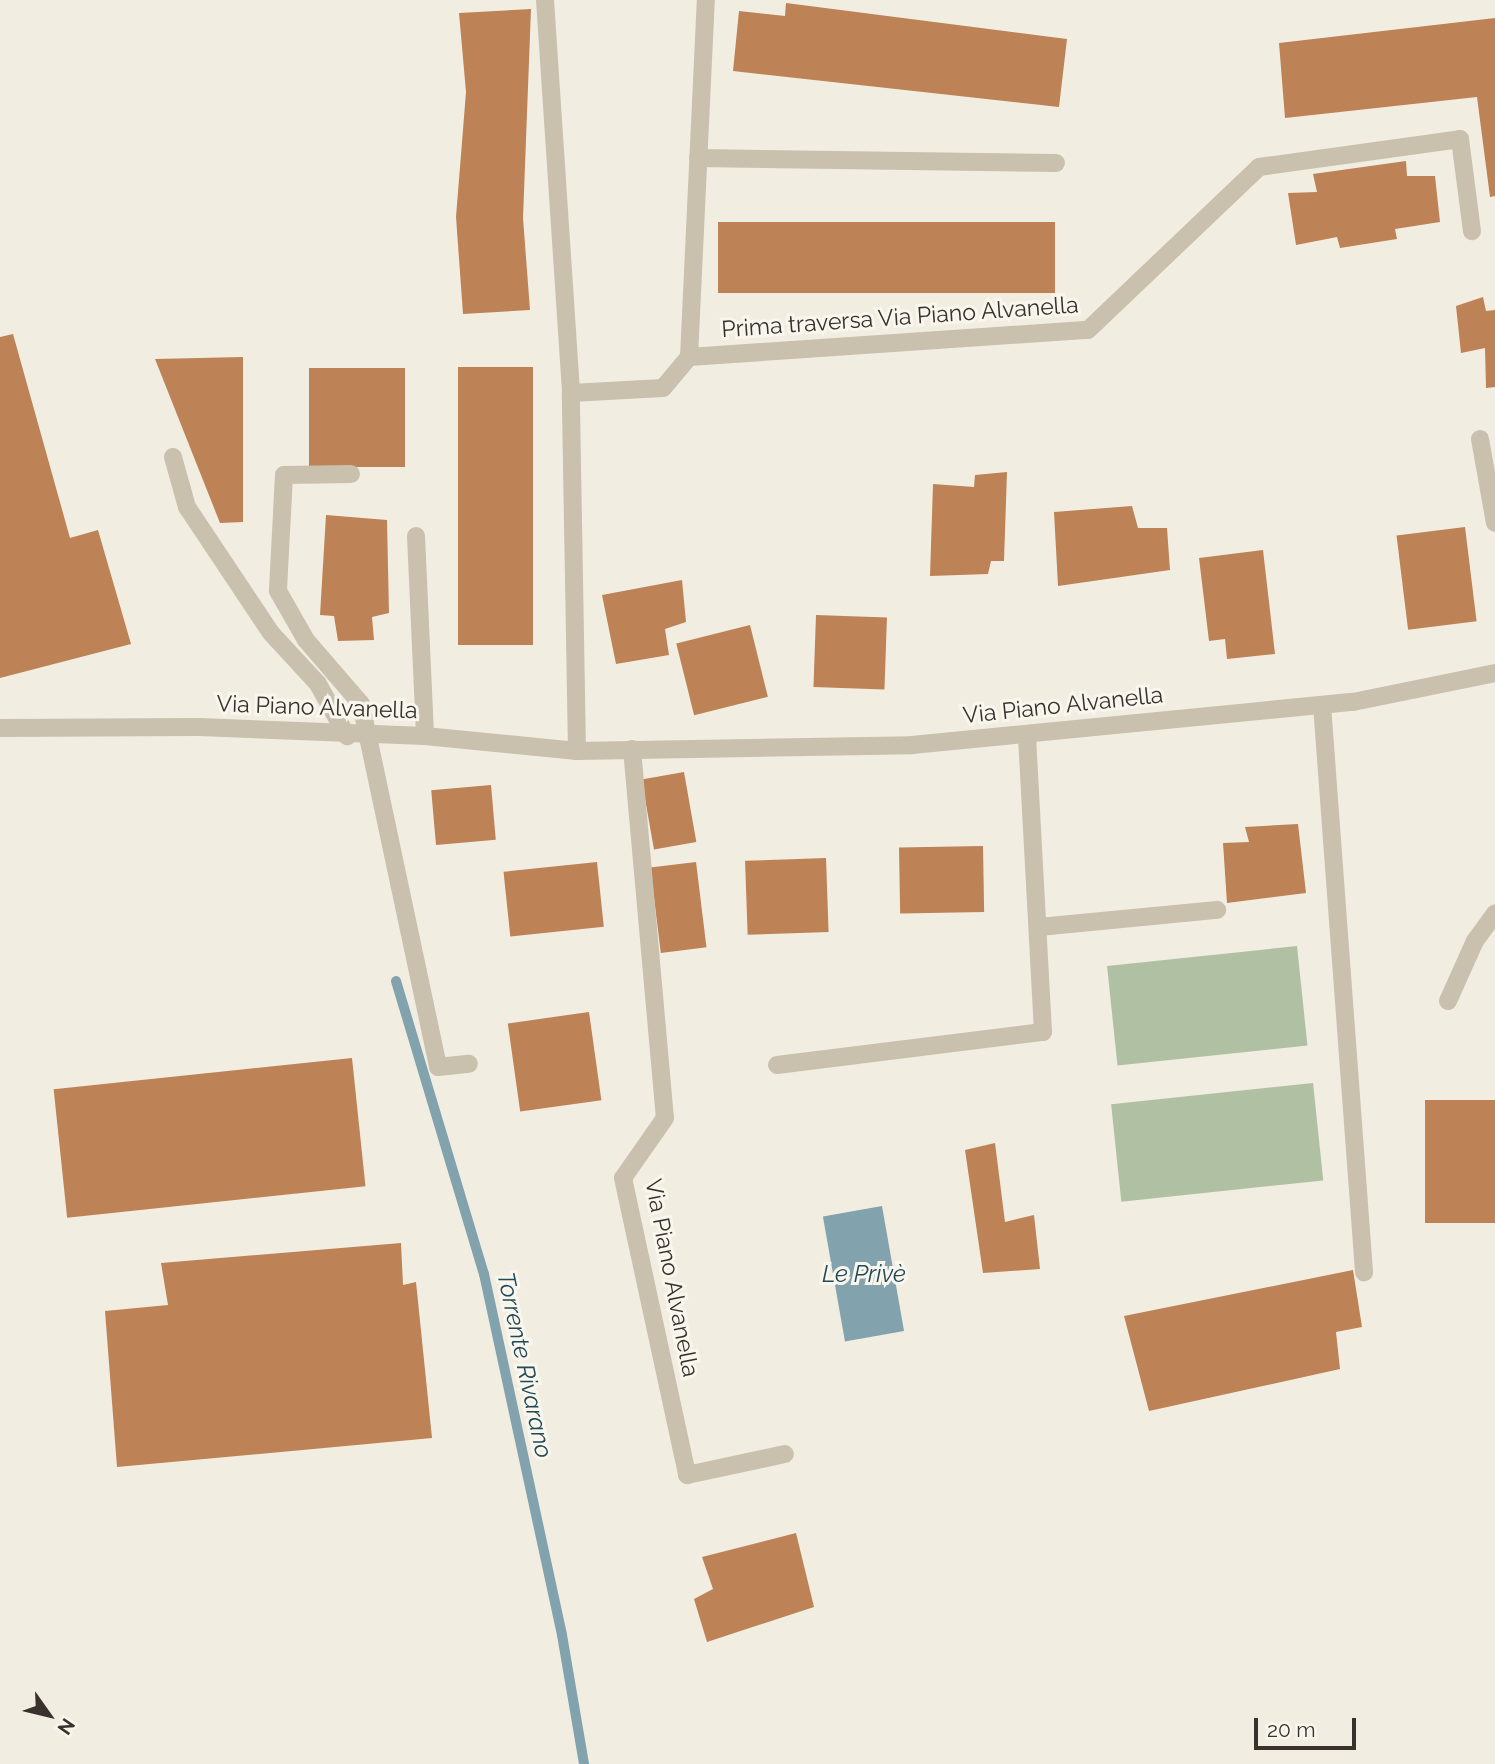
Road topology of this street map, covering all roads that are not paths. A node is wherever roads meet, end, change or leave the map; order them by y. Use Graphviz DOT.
graph roads {
  1 [pos="545,0"];
  2 [pos="706,0"];
  3 [pos="698,158"];
  4 [pos="1056,163"];
  5 [pos="1472,231"];
  6 [pos="689,357"];
  7 [pos="571,393"];
  8 [pos="1480,439"];
  9 [pos="173,457"];
  10 [pos="351,474"];
  11 [pos="1495,523"];
  12 [pos="416,537"];
  13 [pos="1495,673"];
  14 [pos="1322,705"];
  15 [pos="0,728"];
  16 [pos="1027,734"];
  17 [pos="347,736"];
  18 [pos="425,736"];
  19 [pos="370,737"];
  20 [pos="632,749"];
  21 [pos="577,751"];
  22 [pos="1217,910"];
  23 [pos="1495,914"];
  24 [pos="1039,927"];
  25 [pos="1448,1002"];
  26 [pos="469,1064"];
  27 [pos="777,1065"];
  28 [pos="1364,1272"];
  29 [pos="785,1454"];
  1 -- 7 [label="street"];
  2 -- 3 [label="street, Prima traversa Via Piano Alvanella"];
  3 -- 4 [label="street"];
  3 -- 6 [label="street, Prima traversa Via Piano Alvanella"];
  5 -- 6 [label="street, Prima traversa Via Piano Alvanella"];
  6 -- 7 [label="street"];
  7 -- 21 [label="street"];
  8 -- 11 [label="street"];
  9 -- 17 [label="street"];
  10 -- 19 [label="street"];
  12 -- 18 [label="street"];
  13 -- 14 [label="street, Via Piano Alvanella"];
  14 -- 16 [label="street, Via Piano Alvanella"];
  14 -- 28 [label="street"];
  15 -- 17 [label="street, Via Piano Alvanella"];
  16 -- 20 [label="street, Via Piano Alvanella"];
  16 -- 24 [label="street"];
  17 -- 19 [label="street, Via Piano Alvanella"];
  18 -- 19 [label="street, Via Piano Alvanella"];
  18 -- 21 [label="street, Via Piano Alvanella"];
  19 -- 26 [label="street"];
  20 -- 21 [label="street, Via Piano Alvanella"];
  20 -- 29 [label="street, Via Piano Alvanella"];
  22 -- 24 [label="street"];
  23 -- 25 [label="street"];
  24 -- 27 [label="street"];
}
